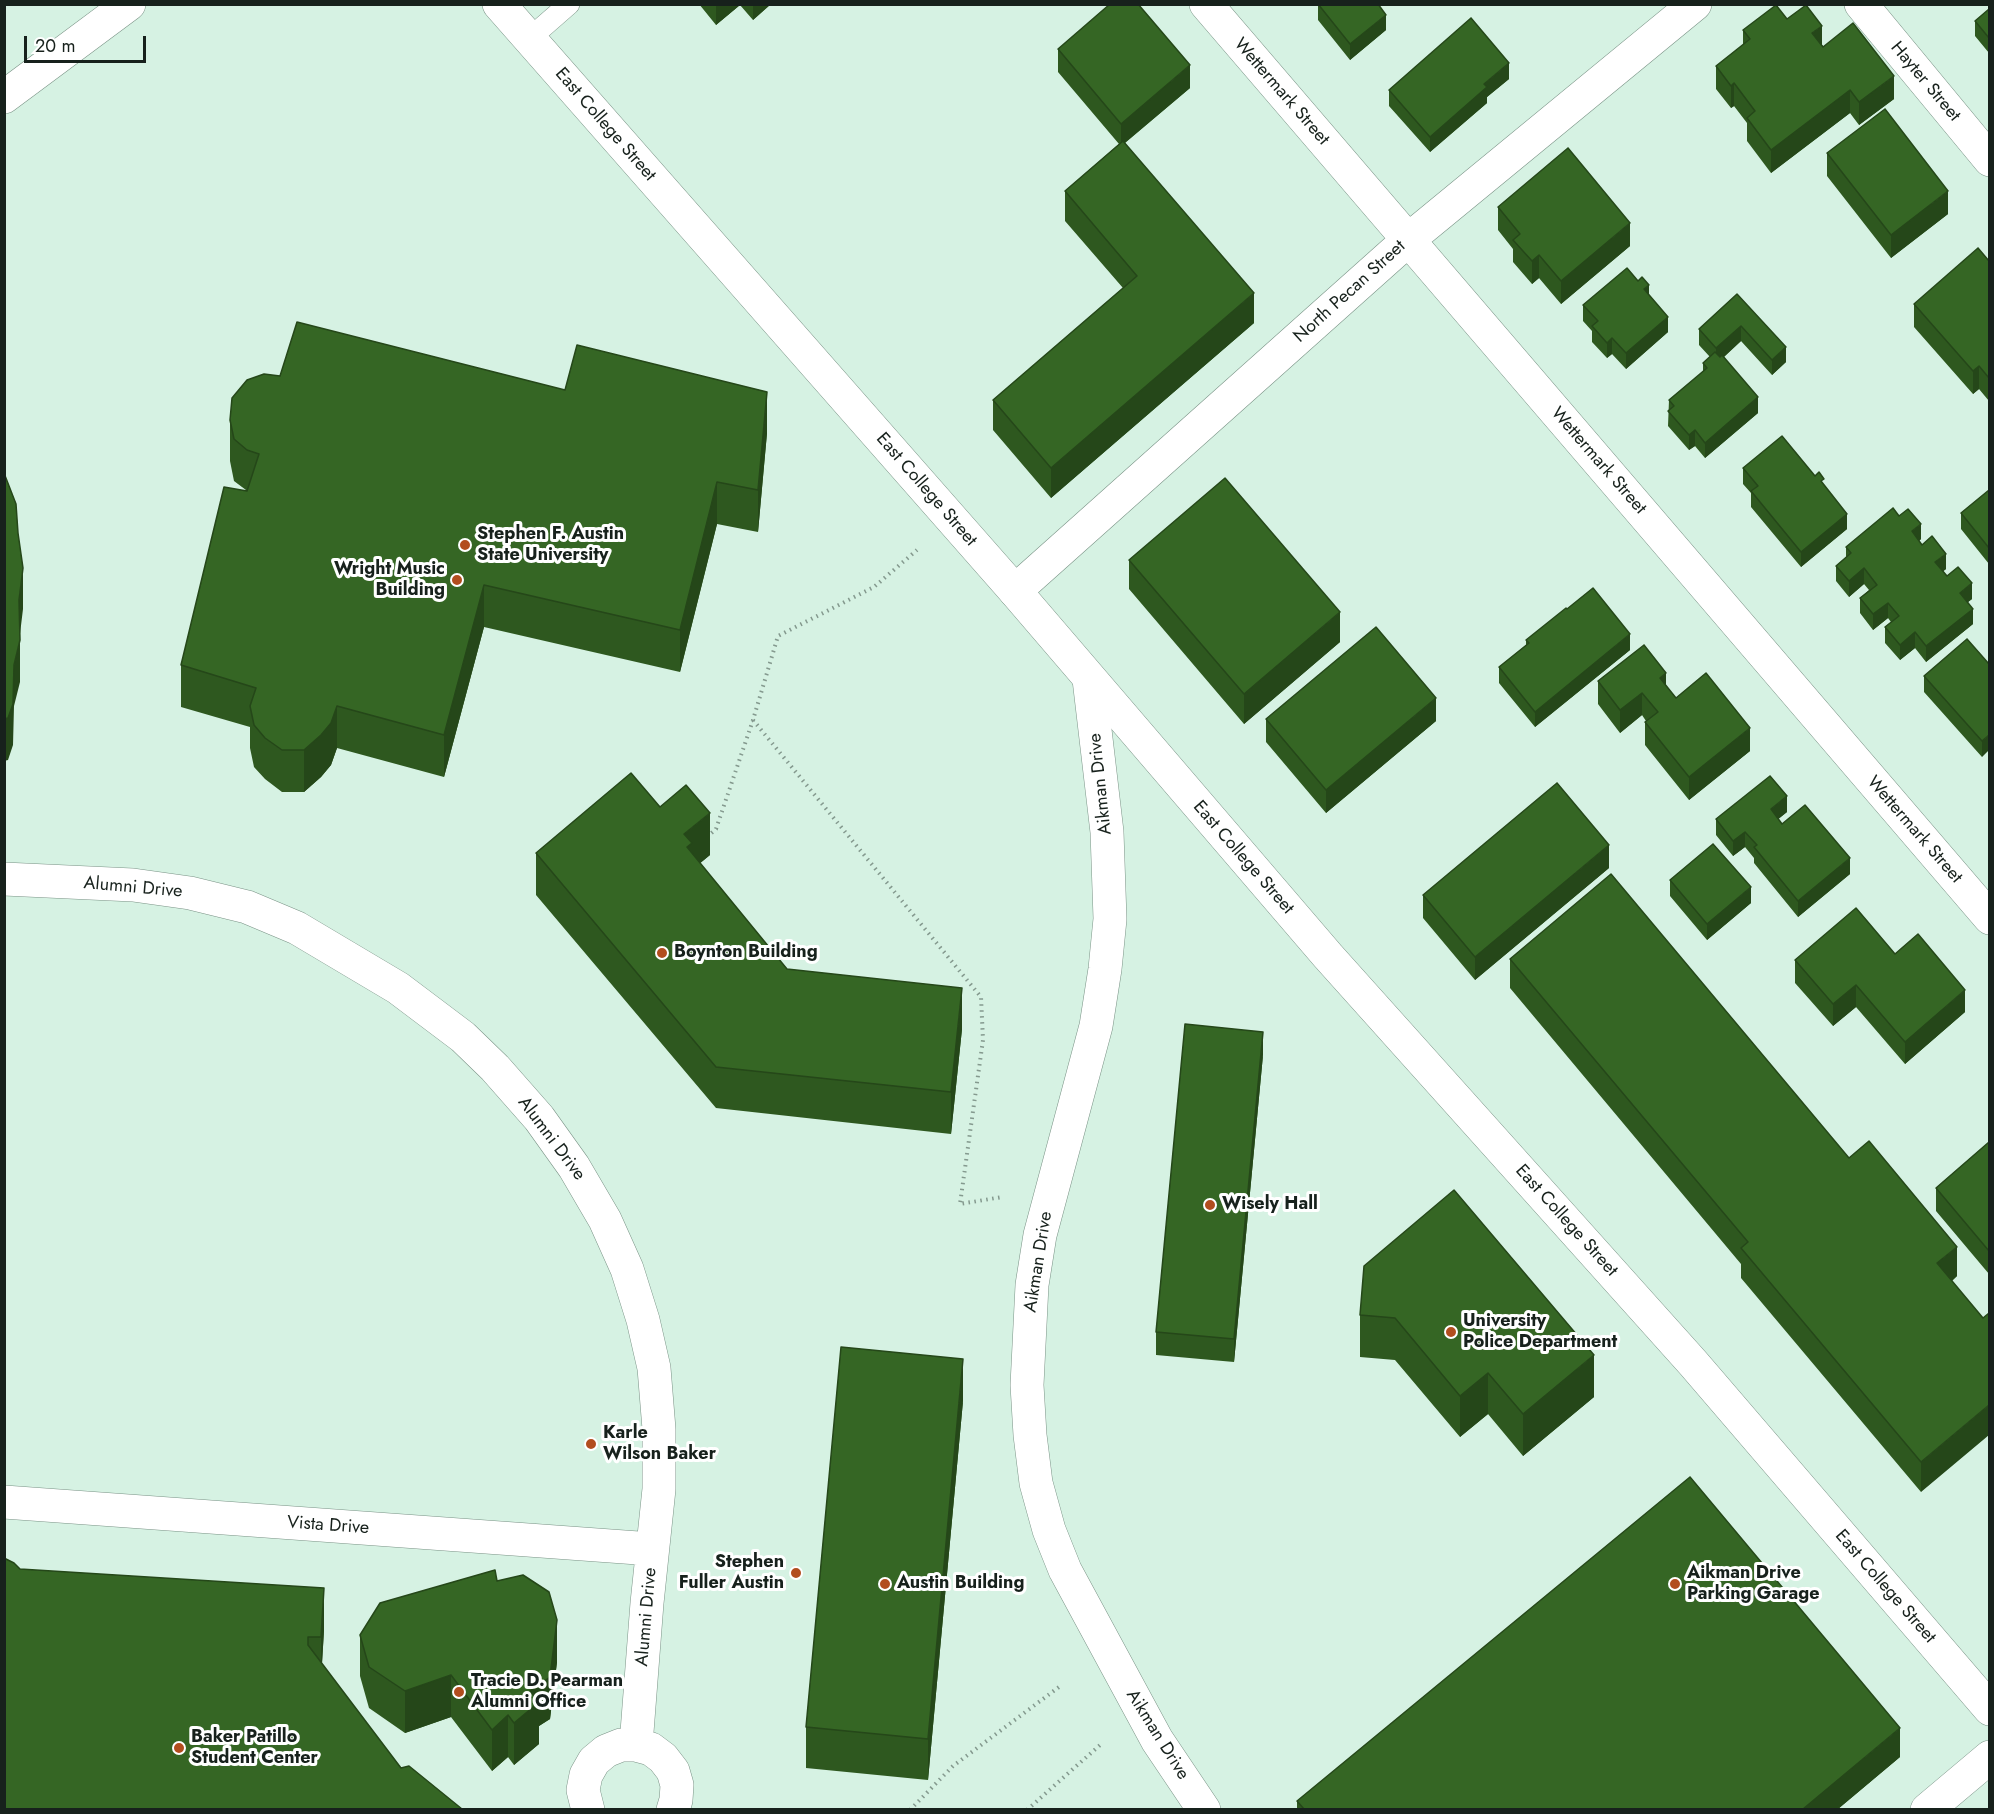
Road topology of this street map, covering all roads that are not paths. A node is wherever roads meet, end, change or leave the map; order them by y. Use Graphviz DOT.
graph roads {
  1 [pos="129,4"];
  2 [pos="499,4"];
  3 [pos="569,4"];
  4 [pos="1206,4"];
  5 [pos="1695,4"];
  6 [pos="1861,4"];
  7 [pos="529,39"];
  8 [pos="4,97"];
  9 [pos="1989,160"];
  10 [pos="1408,240"];
  11 [pos="1015,591"];
  12 [pos="1089,679"];
  13 [pos="4,879"];
  14 [pos="1989,918"];
  15 [pos="4,1502"];
  16 [pos="652,1549"];
  17 [pos="1989,1709"];
  18 [pos="636,1745"];
  19 [pos="1989,1757"];
  20 [pos="588,1809"];
  21 [pos="673,1809"];
  22 [pos="1204,1809"];
  23 [pos="1927,1809"];
  1 -- 8 [label="street"];
  2 -- 7 [label="street, East College Street"];
  3 -- 7 [label="lane"];
  4 -- 10 [label="street, Wettermark Street"];
  5 -- 10 [label="street, North Pecan Street"];
  6 -- 9 [label="street, Hayter Street"];
  7 -- 11 [label="street, East College Street"];
  10 -- 11 [label="street, North Pecan Street"];
  10 -- 14 [label="street, Wettermark Street"];
  11 -- 12 [label="street, East College Street"];
  12 -- 17 [label="street, East College Street"];
  12 -- 22 [label="street, Aikman Drive"];
  13 -- 16 [label="street, Alumni Drive"];
  15 -- 16 [label="street, Vista Drive"];
  16 -- 18 [label="street, Alumni Drive"];
  18 -- 20 [label="street"];
  18 -- 21 [label="street"];
  19 -- 23 [label="street"];
}
